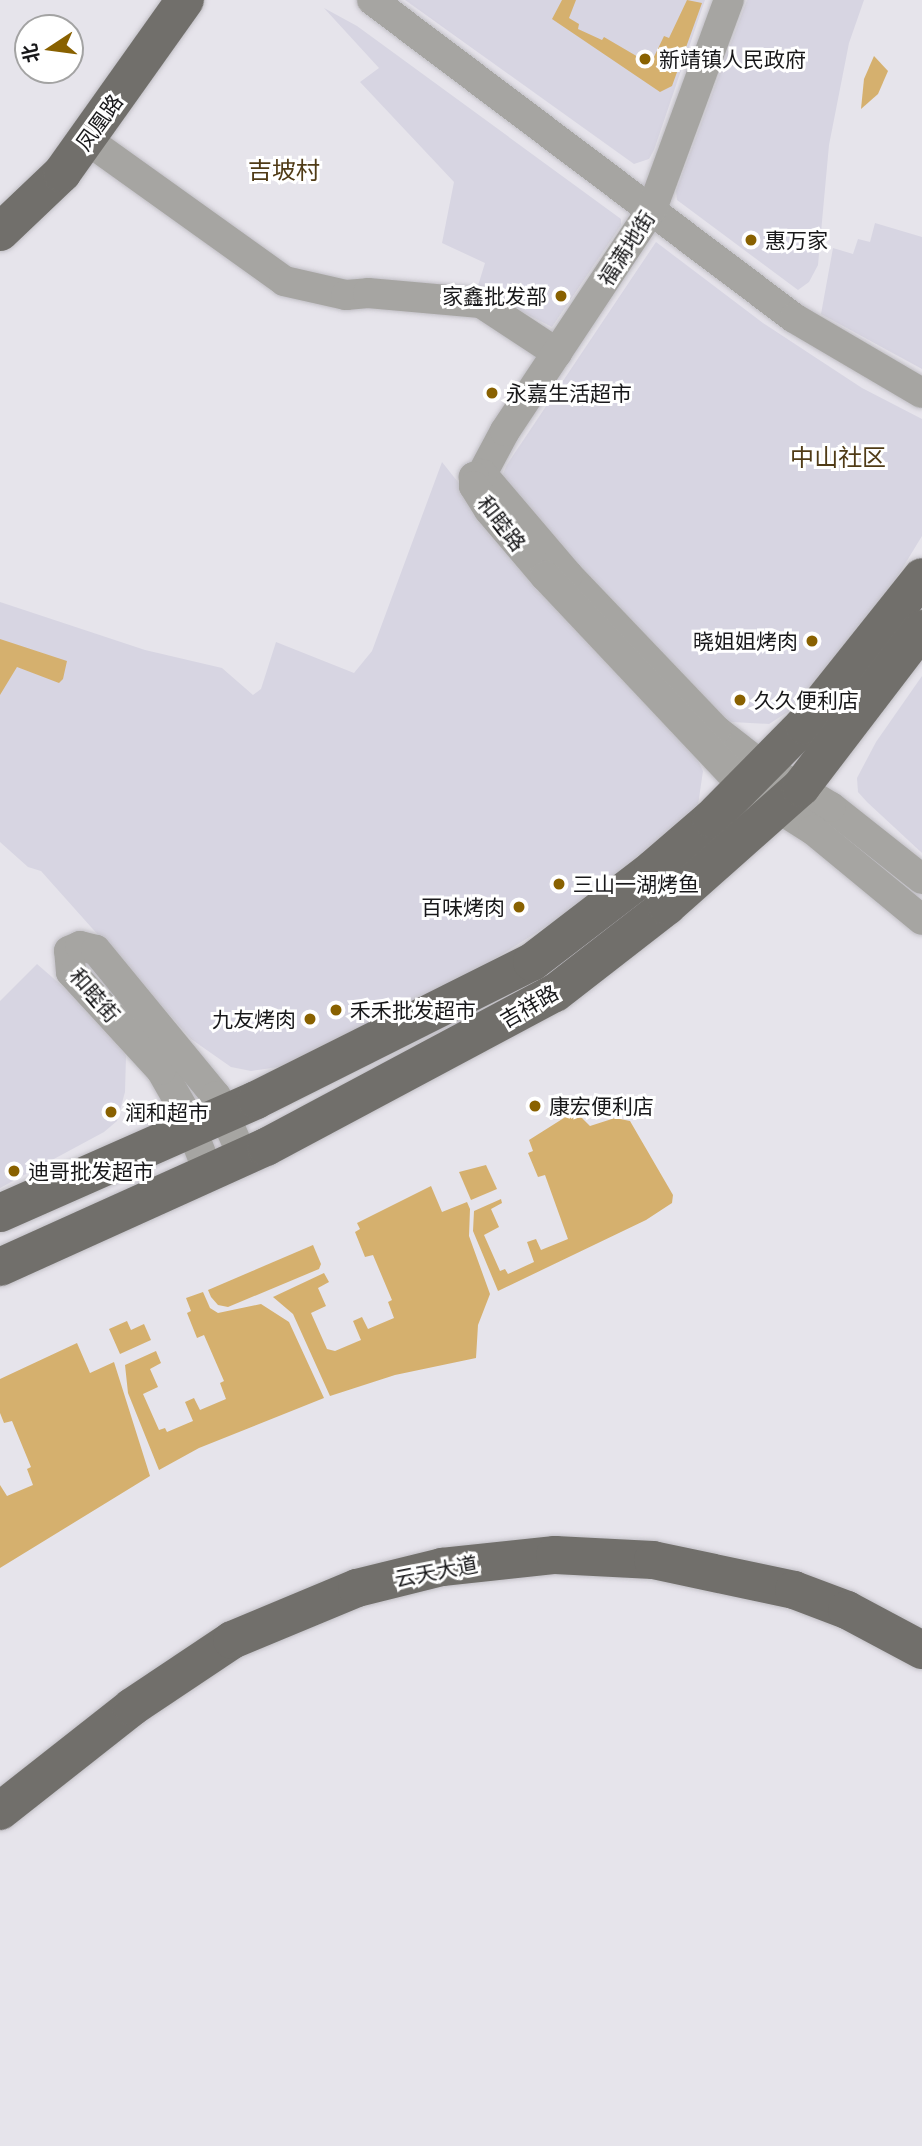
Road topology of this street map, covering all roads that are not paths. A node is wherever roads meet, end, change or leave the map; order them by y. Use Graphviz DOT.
graph roads {
  1 [pos="170,0"];
  2 [pos="185,0"];
  3 [pos="372,0"];
  4 [pos="729,0"];
  5 [pos="86,139"];
  6 [pos="652,209"];
  7 [pos="0,211"];
  8 [pos="0,232"];
  9 [pos="557,353"];
  10 [pos="922,393"];
  11 [pos="482,474"];
  12 [pos="922,577"];
  13 [pos="922,629"];
  14 [pos="751,775"];
  15 [pos="791,797"];
  16 [pos="922,879"];
  17 [pos="922,920"];
  18 [pos="226,1113"];
  19 [pos="190,1127"];
  20 [pos="243,1157"];
  21 [pos="209,1174"];
  22 [pos="50,1190"];
  23 [pos="0,1213"];
  24 [pos="68,1236"];
  25 [pos="0,1268"];
  26 [pos="922,1628"];
  27 [pos="922,1650"];
  28 [pos="0,1782"];
  29 [pos="0,1811"];
  1 -- 7 [label="main road, 凤凰路"];
  2 -- 5 [label="main road, 凤凰路"];
  3 -- 6 [label="street"];
  4 -- 6 [label="street, 福满地街"];
  5 -- 8 [label="main road, 凤凰路"];
  5 -- 9 [label="street"];
  6 -- 9 [label="street, 福满地街"];
  6 -- 10 [label="street"];
  9 -- 11 [label="street, 福满地街"];
  11 -- 14 [label="street, 和睦路"];
  12 -- 14 [label="main road, 吉祥路"];
  13 -- 15 [label="main road, 吉祥路"];
  14 -- 15 [label="street, 和睦路"];
  14 -- 18 [label="main road, 吉祥路"];
  15 -- 16 [label="street, 和睦路"];
  15 -- 17 [label="street, 和睦路"];
  15 -- 20 [label="main road, 吉祥路"];
  18 -- 19 [label="main road, 吉祥路"];
  18 -- 19 [label="street, 和睦街"];
  18 -- 20 [label="street, 和睦街"];
  19 -- 21 [label="street, 和睦街"];
  19 -- 22 [label="main road, 吉祥路"];
  20 -- 21 [label="main road, 吉祥路"];
  21 -- 24 [label="main road, 吉祥路"];
  22 -- 23 [label="main road, 吉祥路"];
  22 -- 24 [label="main road"];
  24 -- 25 [label="main road, 吉祥路"];
  26 -- 28 [label="main road, 云天大道"];
  27 -- 29 [label="main road, 云天大道"];
}
